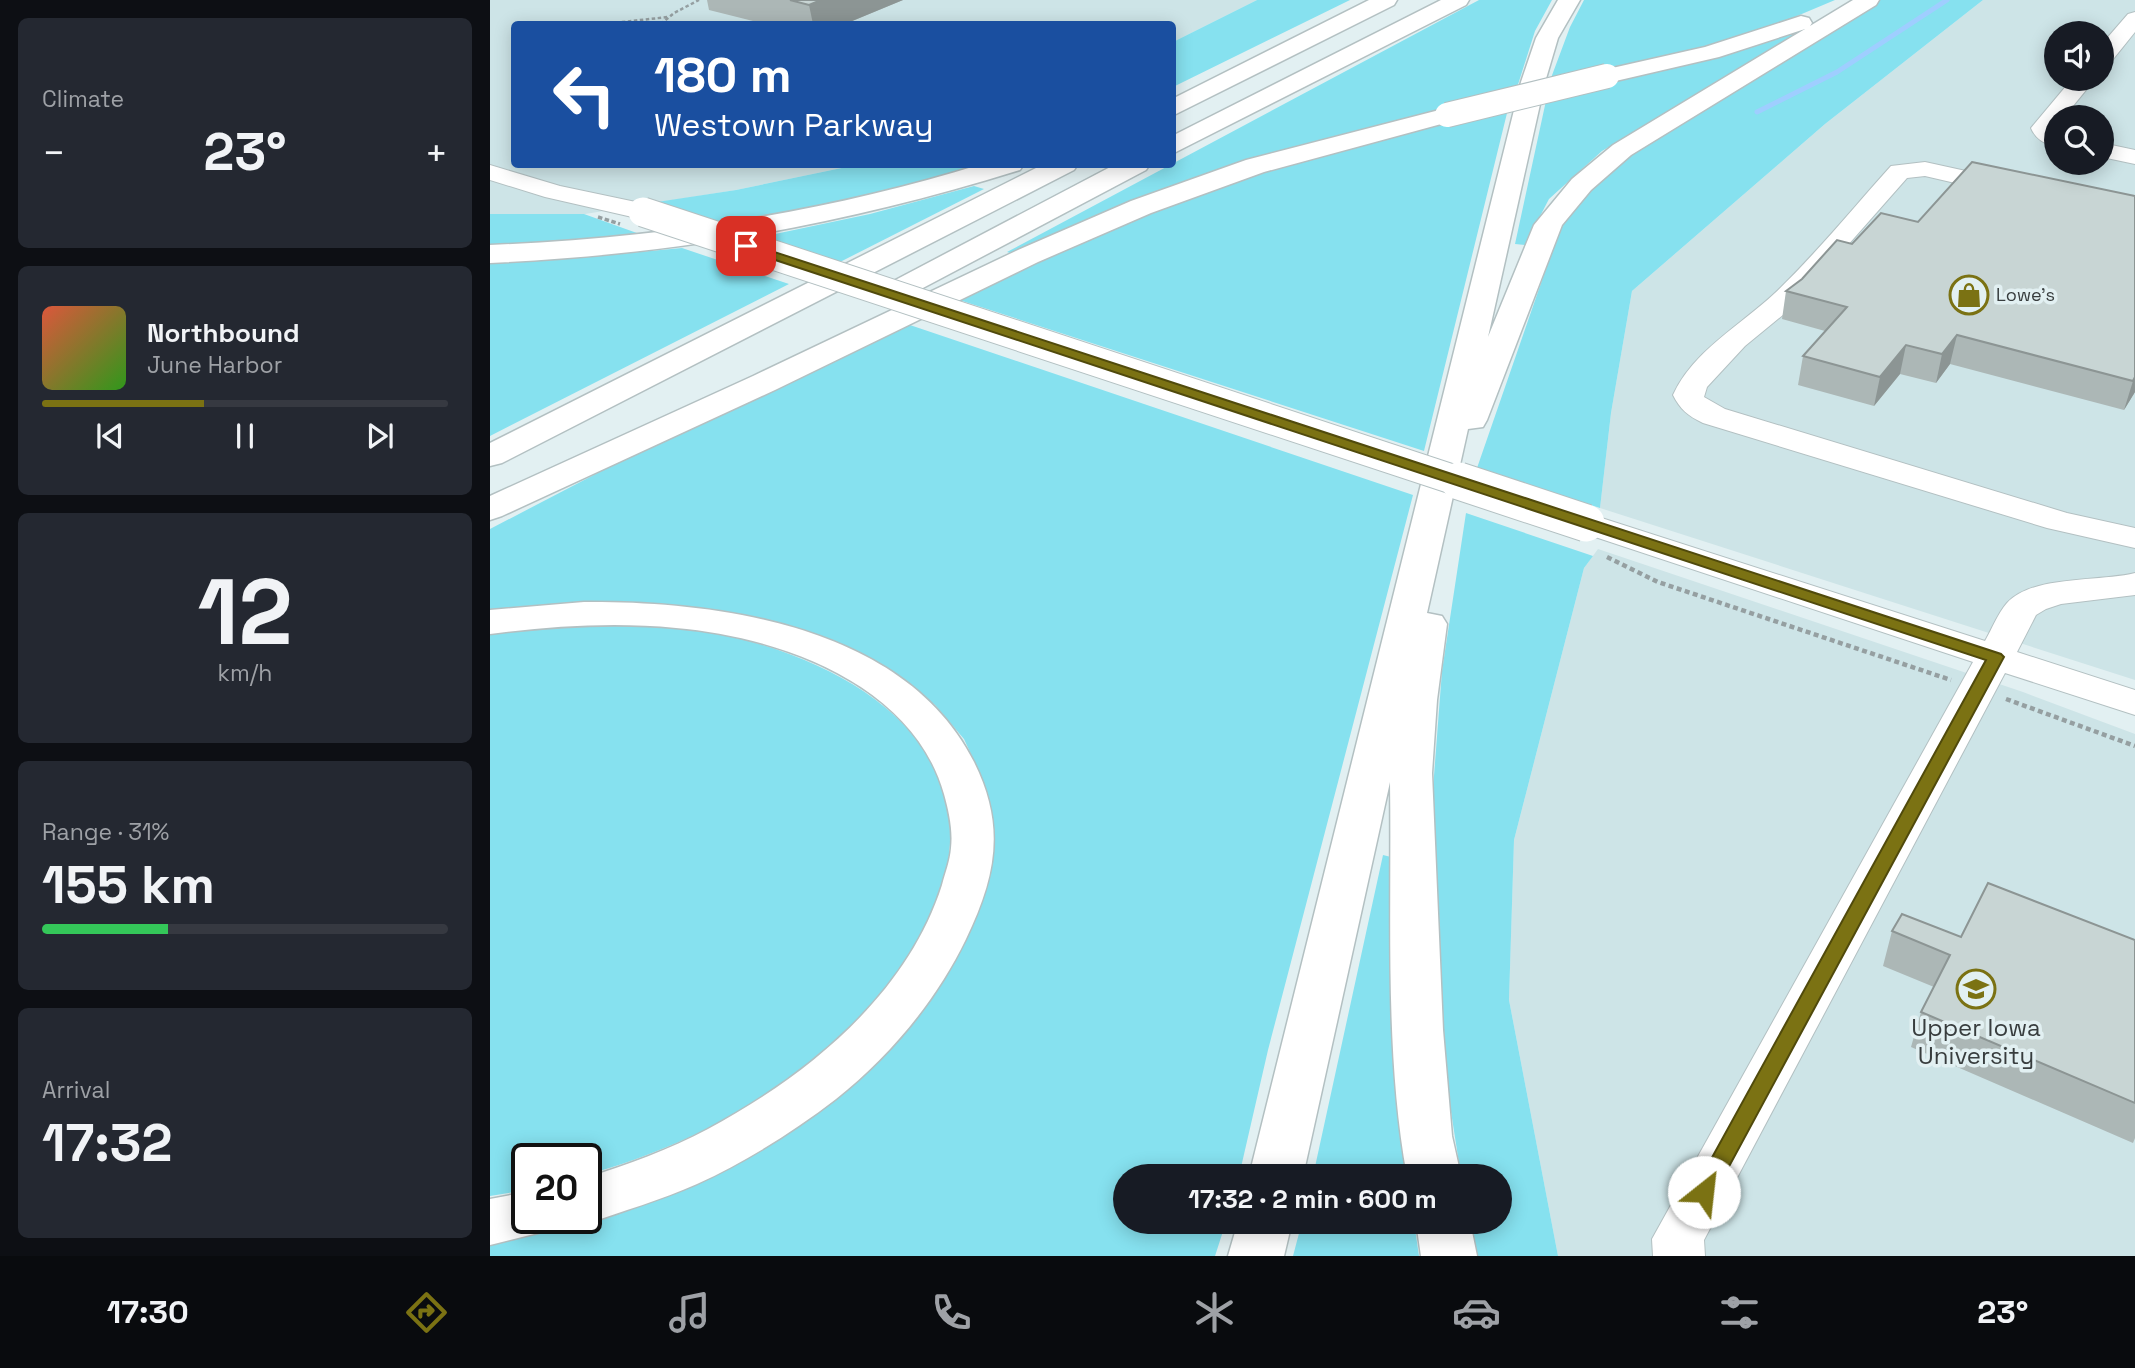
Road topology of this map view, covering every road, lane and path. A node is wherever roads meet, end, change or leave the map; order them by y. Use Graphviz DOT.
graph roads {
  1 [pos="699,0"];
  2 [pos="1386,0"];
  3 [pos="1458,0"];
  4 [pos="1569,0"];
  5 [pos="1851,0"];
  6 [pos="1868,0"];
  7 [pos="668,17"];
  8 [pos="2135,18"];
  9 [pos="615,21"];
  10 [pos="664,21"];
  11 [pos="2114,43"];
  12 [pos="1263,63"];
  13 [pos="2074,91"];
  14 [pos="1176,100"];
  15 [pos="2062,105"];
  16 [pos="1176,107"];
  17 [pos="1176,144"];
  18 [pos="490,150"];
  19 [pos="2114,153"];
  20 [pos="2135,157"];
  21 [pos="511,158"];
  22 [pos="538,168"];
  23 [pos="999,168"];
  24 [pos="1057,168"];
  25 [pos="1129,168"];
  26 [pos="490,172"];
  27 [pos="2030,192"];
  28 [pos="641,211"];
  29 [pos="490,254"];
  30 [pos="490,456"];
  31 [pos="490,508"];
  32 [pos="1431,511"];
  33 [pos="2135,538"];
  34 [pos="1593,539"];
  35 [pos="1416,573"];
  36 [pos="2135,584"];
  37 [pos="490,622"];
  38 [pos="1987,673"];
  39 [pos="2135,703"];
  40 [pos="2135,746"];
  41 [pos="1279,1164"];
  42 [pos="1432,1164"];
  43 [pos="602,1195"];
  44 [pos="511,1218"];
  45 [pos="490,1222"];
  46 [pos="1262,1234"];
  47 [pos="1445,1234"];
  48 [pos="1256,1256"];
  49 [pos="1449,1256"];
  50 [pos="1679,1256"];
  1 -- 7 [label="path"];
  2 -- 12 [label="highway"];
  3 -- 17 [label="highway"];
  4 -- 32 [label="highway"];
  5 -- 31 [label="highway, bridge"];
  6 -- 32 [label="highway"];
  7 -- 9 [label="path"];
  7 -- 10 [label="path"];
  8 -- 11 [label="street"];
  12 -- 14 [label="highway"];
  12 -- 16 [label="highway"];
  13 -- 15 [label="street"];
  18 -- 21 [label="street"];
  19 -- 20 [label="street"];
  22 -- 28 [label="street"];
  23 -- 29 [label="highway"];
  24 -- 30 [label="highway"];
  25 -- 31 [label="highway"];
  26 -- 28 [label="street"];
  27 -- 33 [label="lane"];
  28 -- 34 [label="street, bridge"];
  32 -- 35 [label="highway"];
  34 -- 38 [label="street"];
  34 -- 38 [label="path"];
  35 -- 41 [label="highway"];
  35 -- 42 [label="highway"];
  36 -- 38 [label="street"];
  37 -- 43 [label="highway"];
  38 -- 39 [label="street"];
  38 -- 40 [label="path"];
  38 -- 50 [label="street"];
  44 -- 45 [label="highway"];
  46 -- 48 [label="highway"];
  47 -- 49 [label="highway"];
}
